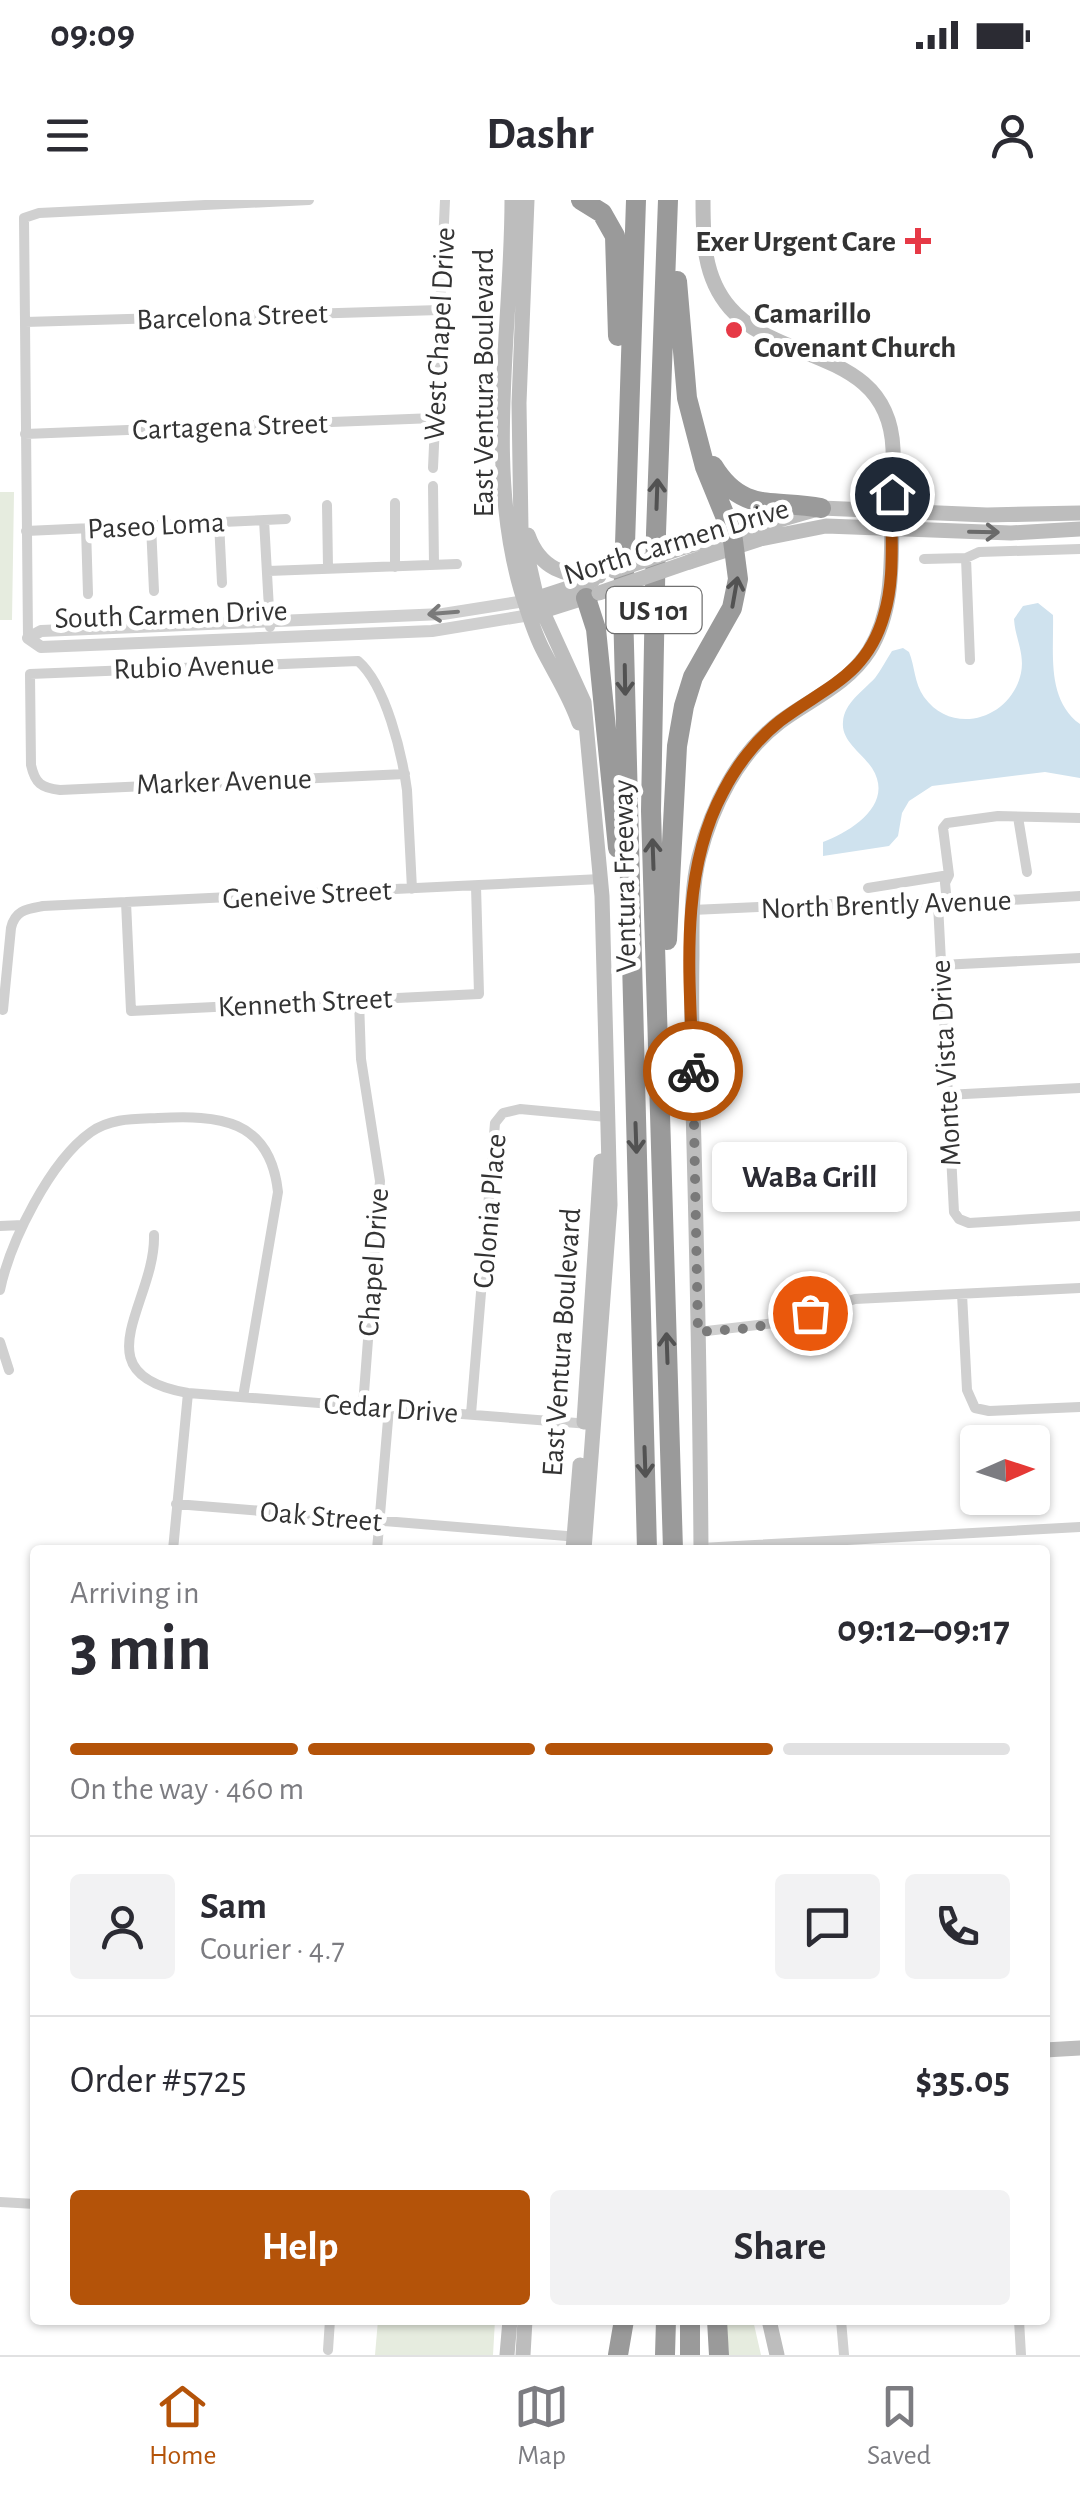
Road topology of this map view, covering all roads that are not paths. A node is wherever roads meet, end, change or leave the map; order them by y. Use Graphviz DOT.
graph roads {
  1 [pos="309,200"];
  2 [pos="445,200"];
  3 [pos="512,200"];
  4 [pos="527,200"];
  5 [pos="581,200"];
  6 [pos="636,200"];
  7 [pos="670,200"];
  8 [pos="703,200"];
  9 [pos="440,310"];
  10 [pos="25,322"];
  11 [pos="435,418"];
  12 [pos="25,434"];
  13 [pos="703,451"];
  14 [pos="432,468"];
  15 [pos="625,478"];
  16 [pos="434,486"];
  17 [pos="519,498"];
  18 [pos="395,503"];
  19 [pos="327,505"];
  20 [pos="820,508"];
  21 [pos="892,510"];
  22 [pos="1080,513"];
  23 [pos="286,519"];
  24 [pos="264,520"];
  25 [pos="219,522"];
  26 [pos="152,525"];
  27 [pos="86,528"];
  28 [pos="892,529"];
  29 [pos="1080,529"];
  30 [pos="26,531"];
  31 [pos="734,539"];
  32 [pos="1080,549"];
  33 [pos="966,558"];
  34 [pos="924,559"];
  35 [pos="457,564"];
  36 [pos="434,565"];
  37 [pos="328,567"];
  38 [pos="395,567"];
  39 [pos="268,571"];
  40 [pos="222,584"];
  41 [pos="595,589"];
  42 [pos="154,591"];
  43 [pos="88,594"];
  44 [pos="534,607"];
  45 [pos="270,620"];
  46 [pos="28,638"];
  47 [pos="271,638"];
  48 [pos="970,660"];
  49 [pos="405,774"];
  50 [pos="44,788"];
  51 [pos="1018,817"];
  52 [pos="1080,818"];
  53 [pos="1027,872"];
  54 [pos="950,875"];
  55 [pos="600,879"];
  56 [pos="476,886"];
  57 [pos="868,888"];
  58 [pos="412,890"];
  59 [pos="1080,896"];
  60 [pos="126,902"];
  61 [pos="942,903"];
  62 [pos="692,910"];
  63 [pos="630,935"];
  64 [pos="1080,958"];
  65 [pos="941,965"];
  66 [pos="359,1000"];
  67 [pos="4,1010"];
  68 [pos="658,1021"];
  69 [pos="1080,1088"];
  70 [pos="946,1095"];
  71 [pos="606,1118"];
  72 [pos="1080,1216"];
  73 [pos="23,1225"];
  74 [pos="0,1226"];
  75 [pos="154,1235"];
  76 [pos="1080,1288"];
  77 [pos="0,1290"];
  78 [pos="962,1294"];
  79 [pos="698,1332"];
  80 [pos="0,1342"];
  81 [pos="9,1370"];
  82 [pos="188,1393"];
  83 [pos="243,1397"];
  84 [pos="363,1406"];
  85 [pos="1080,1406"];
  86 [pos="389,1408"];
  87 [pos="472,1414"];
  88 [pos="588,1424"];
  89 [pos="176,1504"];
  90 [pos="380,1520"];
  91 [pos="1080,1527"];
  92 [pos="579,1543"];
  93 [pos="173,1545"];
  94 [pos="378,1545"];
  95 [pos="647,1545"];
  96 [pos="673,1545"];
  97 [pos="701,1545"];
  98 [pos="837,1545"];
  99 [pos="1080,2048"];
  100 [pos="1050,2050"];
  101 [pos="0,2202"];
  102 [pos="30,2204"];
  103 [pos="330,2325"];
  104 [pos="510,2325"];
  105 [pos="525,2325"];
  106 [pos="623,2325"];
  107 [pos="666,2325"];
  108 [pos="690,2325"];
  109 [pos="717,2325"];
  110 [pos="771,2325"];
  111 [pos="841,2325"];
  112 [pos="1019,2325"];
  113 [pos="328,2350"];
  114 [pos="507,2355"];
  115 [pos="523,2355"];
  116 [pos="618,2355"];
  117 [pos="665,2355"];
  118 [pos="690,2355"];
  119 [pos="719,2355"];
  120 [pos="777,2355"];
  121 [pos="844,2355"];
  122 [pos="1020,2355"];
  1 -- 10 [label="street"];
  2 -- 9 [label="street, West Chapel Drive"];
  3 -- 44 [label="main road, East Ventura Boulevard"];
  4 -- 17 [label="main road, East Ventura Boulevard"];
  5 -- 15 [label="highway"];
  6 -- 15 [label="highway, Ventura Freeway / US 101"];
  7 -- 13 [label="highway"];
  68 -- 7 [label="highway, Ventura Freeway / US 101, one-way"];
  8 -- 21 [label="main road"];
  9 -- 10 [label="street, Barcelona Street"];
  9 -- 11 [label="street, West Chapel Drive"];
  10 -- 12 [label="street"];
  11 -- 12 [label="street, Cartagena Street"];
  11 -- 14 [label="street, West Chapel Drive"];
  12 -- 30 [label="street"];
  13 -- 20 [label="highway"];
  13 -- 31 [label="highway"];
  15 -- 63 [label="highway, Ventura Freeway / US 101, one-way"];
  16 -- 36 [label="street"];
  17 -- 41 [label="main road"];
  17 -- 44 [label="main road, East Ventura Boulevard"];
  18 -- 38 [label="street"];
  19 -- 37 [label="street"];
  20 -- 21 [label="main road, North Carmen Drive"];
  20 -- 31 [label="main road, North Carmen Drive"];
  21 -- 22 [label="main road, North Carmen Drive"];
  21 -- 28 [label="main road"];
  23 -- 24 [label="street, Paseo Loma"];
  24 -- 25 [label="street, Paseo Loma"];
  24 -- 39 [label="street"];
  25 -- 26 [label="street, Paseo Loma"];
  25 -- 40 [label="street"];
  26 -- 27 [label="street, Paseo Loma"];
  26 -- 42 [label="street"];
  27 -- 30 [label="street, Paseo Loma"];
  27 -- 43 [label="street"];
  28 -- 29 [label="main road, North Carmen Drive, one-way"];
  28 -- 31 [label="main road, North Carmen Drive"];
  28 -- 62 [label="main road"];
  30 -- 46 [label="street"];
  31 -- 41 [label="main road, North Carmen Drive, bridge"];
  68 -- 31 [label="highway, one-way"];
  32 -- 33 [label="street"];
  33 -- 34 [label="street"];
  33 -- 48 [label="street"];
  35 -- 36 [label="street"];
  36 -- 38 [label="street"];
  37 -- 38 [label="street"];
  37 -- 39 [label="street"];
  39 -- 45 [label="street"];
  41 -- 44 [label="main road, North Carmen Drive"];
  41 -- 44 [label="main road, North Carmen Drive"];
  41 -- 63 [label="highway"];
  44 -- 45 [label="street, South Carmen Drive, one-way"];
  44 -- 47 [label="street, South Carmen Drive"];
  44 -- 55 [label="main road, East Ventura Boulevard"];
  45 -- 46 [label="street, South Carmen Drive"];
  45 -- 47 [label="street"];
  46 -- 47 [label="street, South Carmen Drive"];
  49 -- 50 [label="street, Marker Avenue"];
  49 -- 50 [label="street, Rubio Avenue"];
  49 -- 58 [label="street"];
  51 -- 52 [label="street"];
  51 -- 53 [label="street"];
  51 -- 54 [label="street, Monte Vista Drive"];
  54 -- 57 [label="street"];
  54 -- 61 [label="street, Monte Vista Drive"];
  55 -- 56 [label="street, Geneive Street"];
  55 -- 71 [label="main road, East Ventura Boulevard"];
  56 -- 58 [label="street, Geneive Street"];
  56 -- 66 [label="street, Kenneth Street"];
  58 -- 60 [label="street, Geneive Street"];
  59 -- 61 [label="street, North Brently Avenue"];
  60 -- 66 [label="street, Kenneth Street"];
  60 -- 67 [label="street, Geneive Street"];
  61 -- 62 [label="street, North Brently Avenue"];
  61 -- 65 [label="street, Monte Vista Drive"];
  62 -- 79 [label="main road"];
  63 -- 95 [label="highway, Ventura Freeway / US 101, one-way"];
  64 -- 65 [label="street"];
  65 -- 70 [label="street, Monte Vista Drive"];
  66 -- 84 [label="street, Chapel Drive"];
  96 -- 68 [label="highway, Ventura Freeway / US 101, one-way"];
  69 -- 70 [label="street"];
  70 -- 72 [label="street, Monte Vista Drive"];
  71 -- 87 [label="street, Colonia Place"];
  71 -- 88 [label="main road, East Ventura Boulevard"];
  73 -- 74 [label="street"];
  73 -- 77 [label="street"];
  73 -- 83 [label="street"];
  75 -- 82 [label="street, Cedar Drive"];
  76 -- 78 [label="street"];
  78 -- 79 [label="street"];
  78 -- 85 [label="street"];
  79 -- 97 [label="main road"];
  80 -- 81 [label="street"];
  82 -- 83 [label="street, Cedar Drive"];
  82 -- 89 [label="street"];
  83 -- 84 [label="street, Cedar Drive"];
  84 -- 86 [label="street, Cedar Drive"];
  86 -- 87 [label="street, Cedar Drive"];
  86 -- 90 [label="street"];
  87 -- 88 [label="street, Cedar Drive"];
  88 -- 92 [label="main road, East Ventura Boulevard"];
  89 -- 90 [label="street, Oak Street"];
  89 -- 93 [label="street"];
  90 -- 92 [label="street, Oak Street"];
  90 -- 94 [label="street"];
  91 -- 98 [label="street"];
  99 -- 100 [label="main road"];
  101 -- 102 [label="street"];
  103 -- 113 [label="street"];
  104 -- 114 [label="main road"];
  105 -- 115 [label="main road"];
  106 -- 116 [label="highway"];
  107 -- 117 [label="highway"];
  108 -- 118 [label="highway"];
  109 -- 119 [label="highway"];
  110 -- 120 [label="main road"];
  111 -- 121 [label="street"];
  112 -- 122 [label="street"];
}
